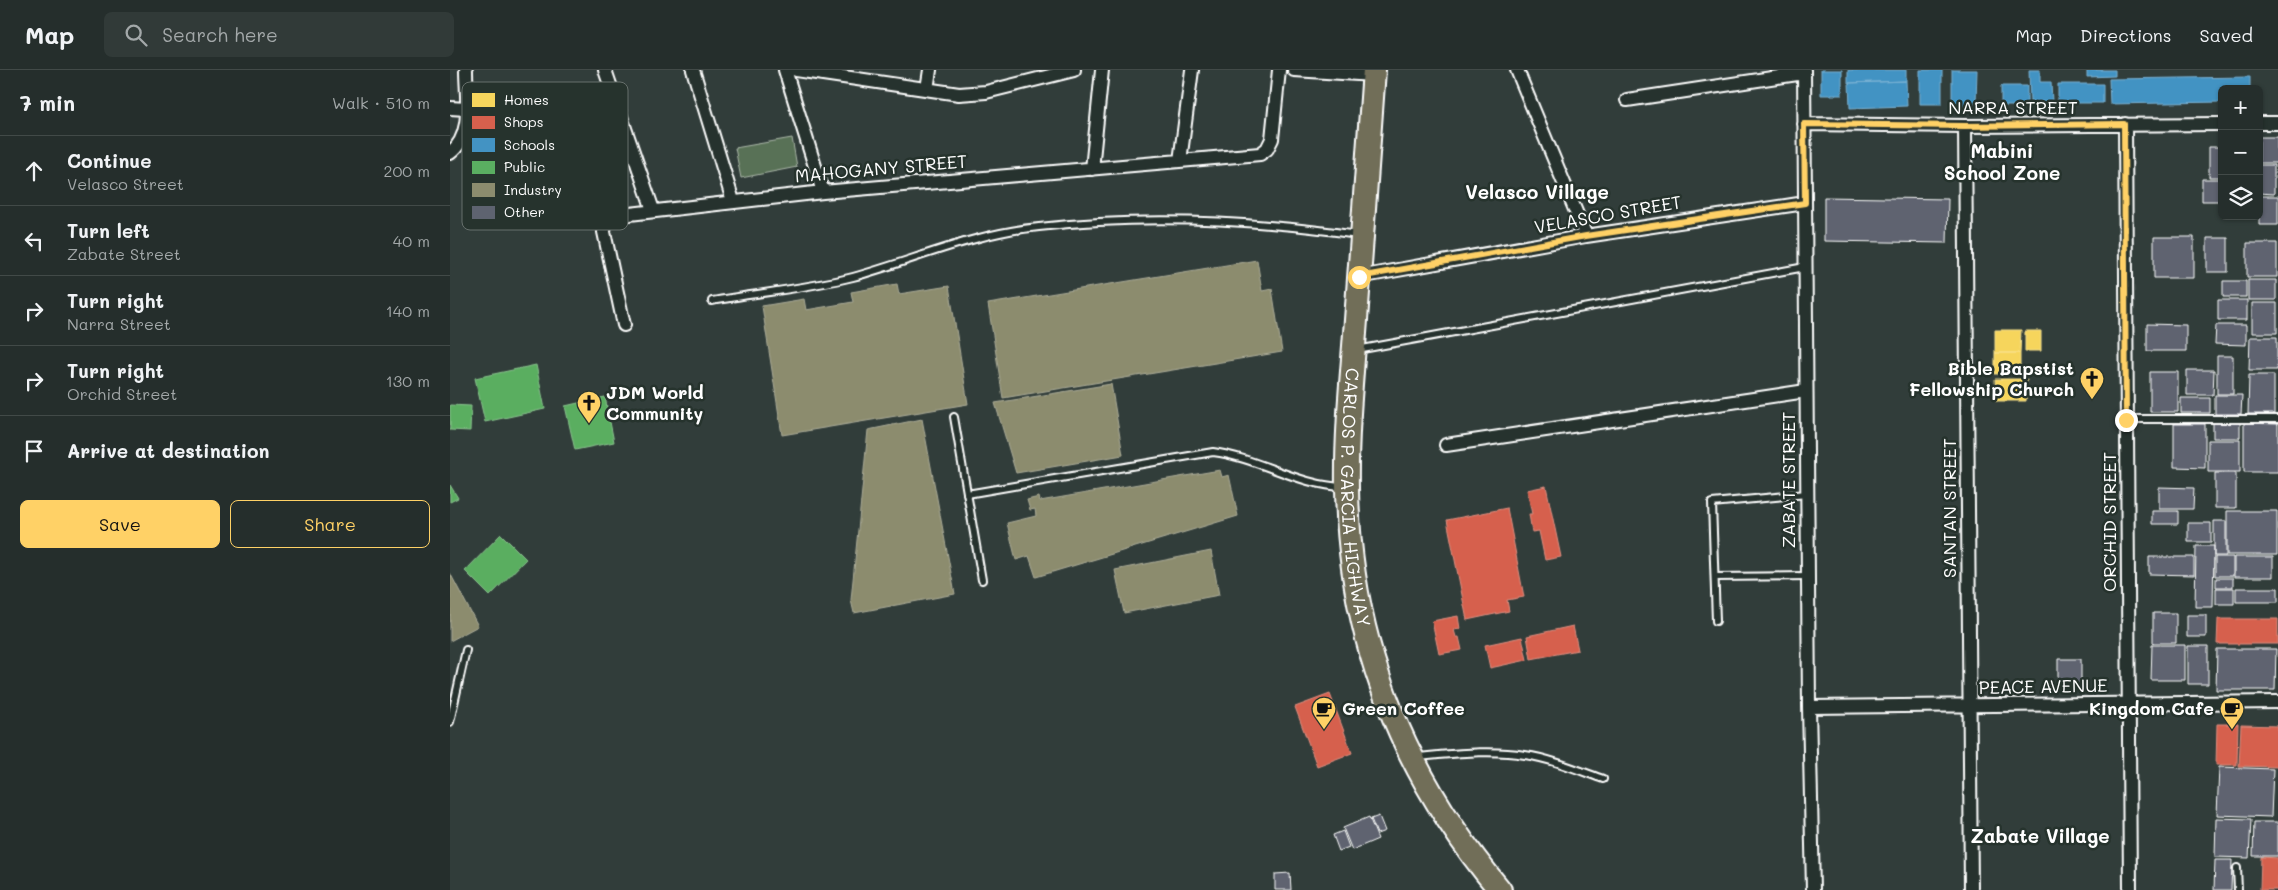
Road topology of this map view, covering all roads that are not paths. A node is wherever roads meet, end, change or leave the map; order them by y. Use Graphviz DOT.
graph roads {
  1 [pos="606,70"];
  2 [pos="693,70"];
  3 [pos="785,70"];
  4 [pos="796,70"];
  5 [pos="930,70"];
  6 [pos="1074,70"];
  7 [pos="1102,70"];
  8 [pos="1192,70"];
  9 [pos="1279,70"];
  10 [pos="1294,70"];
  11 [pos="1517,70"];
  12 [pos="1804,71"];
  13 [pos="1374,72"];
  14 [pos="610,82"];
  15 [pos="927,89"];
  16 [pos="1627,100"];
  17 [pos="2263,123"];
  18 [pos="2278,123"];
  19 [pos="1804,124"];
  20 [pos="2124,124"];
  21 [pos="2218,124"];
  22 [pos="1965,126"];
  23 [pos="628,136"];
  24 [pos="462,138"];
  25 [pos="450,153"];
  26 [pos="1180,161"];
  27 [pos="1092,168"];
  28 [pos="823,192"];
  29 [pos="733,201"];
  30 [pos="1805,203"];
  31 [pos="653,210"];
  32 [pos="628,213"];
  33 [pos="604,230"];
  34 [pos="1362,236"];
  35 [pos="1586,236"];
  36 [pos="1805,267"];
  37 [pos="1359,277"];
  38 [pos="712,301"];
  39 [pos="624,325"];
  40 [pos="1354,351"];
  41 [pos="1806,391"];
  42 [pos="954,417"];
  43 [pos="2278,419"];
  44 [pos="2126,420"];
  45 [pos="1446,445"];
  46 [pos="1346,487"];
  47 [pos="967,494"];
  48 [pos="1807,494"];
  49 [pos="1808,576"];
  50 [pos="1715,577"];
  51 [pos="982,580"];
  52 [pos="1716,621"];
  53 [pos="466,650"];
  54 [pos="2278,702"];
  55 [pos="2128,704"];
  56 [pos="1969,705"];
  57 [pos="1809,707"];
  58 [pos="450,722"];
  59 [pos="1411,758"];
  60 [pos="1603,779"];
  61 [pos="2237,868"];
  62 [pos="1500,890"];
  63 [pos="1813,890"];
  64 [pos="1971,890"];
  65 [pos="2130,890"];
  66 [pos="2238,890"];
  1 -- 14 [label="street"];
  2 -- 29 [label="street"];
  3 -- 28 [label="street"];
  4 -- 15 [label="street"];
  5 -- 15 [label="street"];
  6 -- 15 [label="street"];
  7 -- 27 [label="street"];
  8 -- 26 [label="street"];
  9 -- 26 [label="street, MAHOGANY STREET"];
  10 -- 13 [label="street"];
  11 -- 35 [label="street"];
  12 -- 16 [label="street"];
  12 -- 19 [label="street, ZABATE STREET"];
  13 -- 34 [label="highway, CARLOS P. GARCIA HIGHWAY"];
  17 -- 18 [label="street"];
  19 -- 22 [label="street, NARRA STREET"];
  19 -- 30 [label="street, ZABATE STREET"];
  20 -- 21 [label="street, NARRA STREET"];
  20 -- 22 [label="street, NARRA STREET"];
  20 -- 44 [label="street, ORCHID STREET"];
  22 -- 56 [label="street, SANTAN STREET"];
  23 -- 31 [label="street"];
  24 -- 25 [label="street"];
  26 -- 27 [label="street, MAHOGANY STREET"];
  27 -- 28 [label="street, MAHOGANY STREET"];
  28 -- 29 [label="street, MAHOGANY STREET"];
  29 -- 31 [label="street, MAHOGANY STREET"];
  30 -- 35 [label="street, VELASCO STREET"];
  30 -- 36 [label="street, ZABATE STREET"];
  31 -- 32 [label="street, MAHOGANY STREET"];
  33 -- 39 [label="street, MAHOGANY STREET"];
  34 -- 37 [label="highway, CARLOS P. GARCIA HIGHWAY"];
  34 -- 38 [label="lane"];
  35 -- 37 [label="street, VELASCO STREET"];
  36 -- 40 [label="lane"];
  36 -- 41 [label="street, ZABATE STREET"];
  37 -- 40 [label="highway, CARLOS P. GARCIA HIGHWAY"];
  40 -- 46 [label="highway, CARLOS P. GARCIA HIGHWAY"];
  41 -- 45 [label="street"];
  41 -- 48 [label="street, ZABATE STREET"];
  42 -- 47 [label="lane"];
  43 -- 44 [label="lane"];
  44 -- 55 [label="street, ORCHID STREET"];
  46 -- 47 [label="lane"];
  46 -- 59 [label="highway, CARLOS P. GARCIA HIGHWAY"];
  47 -- 51 [label="lane"];
  48 -- 49 [label="street, ZABATE STREET"];
  48 -- 50 [label="lane"];
  49 -- 50 [label="lane"];
  49 -- 57 [label="street, ZABATE STREET"];
  50 -- 52 [label="lane"];
  53 -- 58 [label="lane"];
  54 -- 55 [label="street, PEACE AVENUE"];
  55 -- 56 [label="street, PEACE AVENUE"];
  55 -- 65 [label="street, ORCHID STREET"];
  56 -- 57 [label="street, PEACE AVENUE"];
  56 -- 64 [label="street, SANTAN STREET"];
  57 -- 63 [label="street, ZABATE STREET"];
  59 -- 60 [label="lane"];
  59 -- 62 [label="highway, CARLOS P. GARCIA HIGHWAY"];
  61 -- 66 [label="lane"];
}
